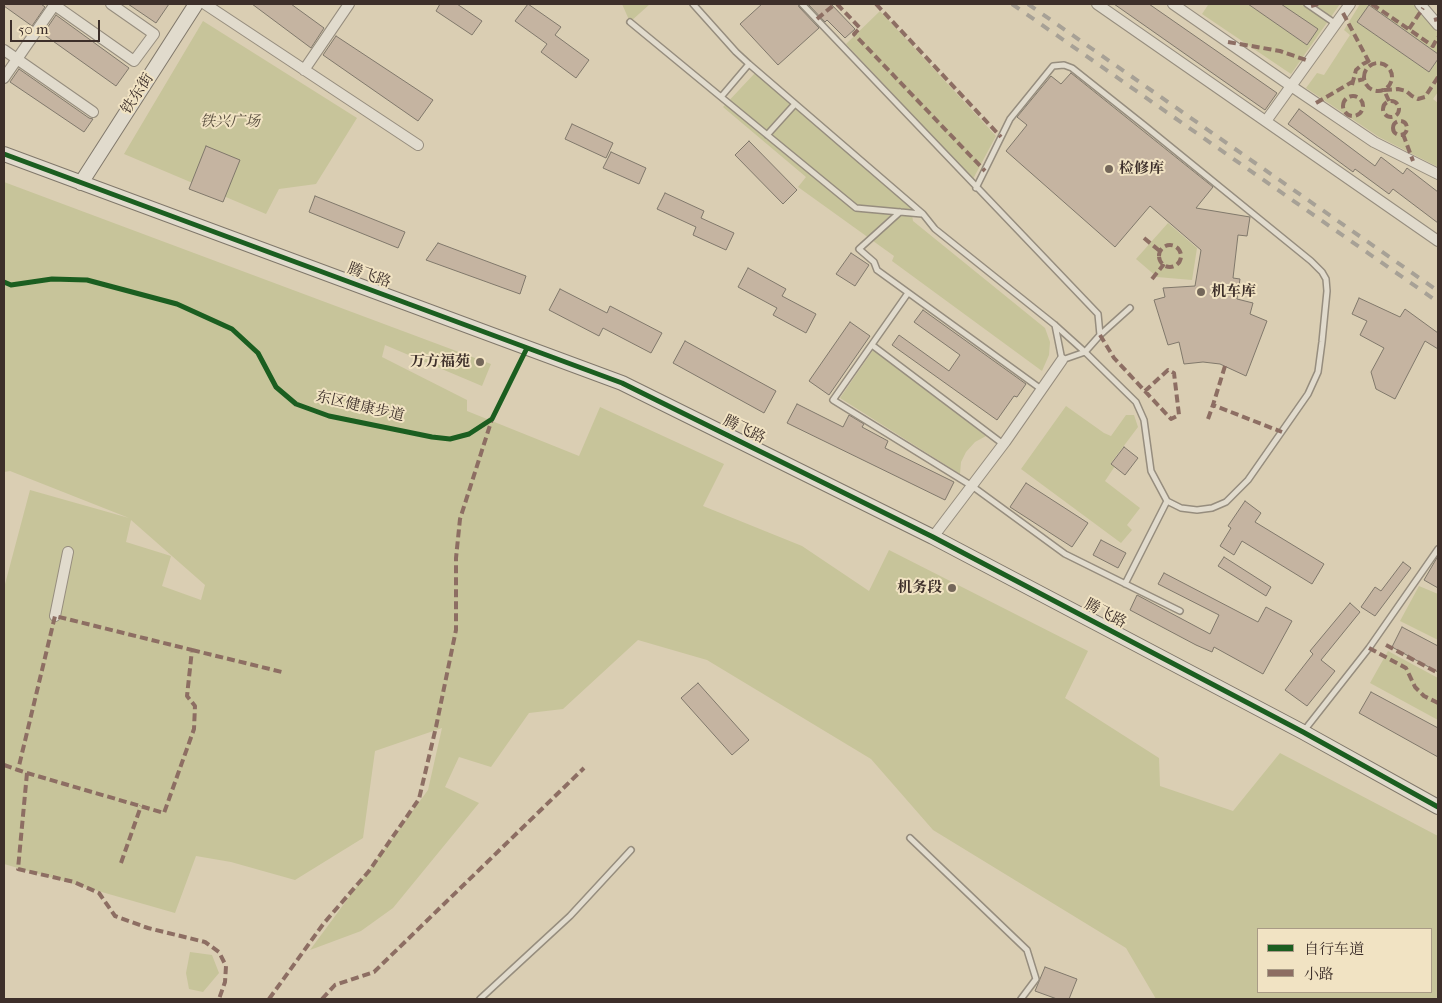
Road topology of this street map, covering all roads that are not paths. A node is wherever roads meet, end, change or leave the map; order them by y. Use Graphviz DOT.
graph roads {
  1 [pos="54,4"];
  2 [pos="111,4"];
  3 [pos="196,4"];
  4 [pos="204,4"];
  5 [pos="349,4"];
  6 [pos="693,4"];
  7 [pos="802,4"];
  8 [pos="1097,4"];
  9 [pos="1173,4"];
  10 [pos="1307,4"];
  11 [pos="1350,4"];
  12 [pos="1420,4"];
  13 [pos="630,22"];
  14 [pos="1336,24"];
  15 [pos="1438,25"];
  16 [pos="4,50"];
  17 [pos="17,59"];
  18 [pos="749,64"];
  19 [pos="304,70"];
  20 [pos="4,78"];
  21 [pos="1291,86"];
  22 [pos="720,97"];
  23 [pos="795,104"];
  24 [pos="92,112"];
  25 [pos="1266,121"];
  26 [pos="766,135"];
  27 [pos="418,145"];
  28 [pos="4,154"];
  29 [pos="1438,174"];
  30 [pos="81,184"];
  31 [pos="976,188"];
  32 [pos="900,212"];
  33 [pos="923,214"];
  34 [pos="1438,241"];
  35 [pos="908,293"];
  36 [pos="1130,308"];
  37 [pos="1055,325"];
  38 [pos="1100,335"];
  39 [pos="872,345"];
  40 [pos="1085,352"];
  41 [pos="1062,360"];
  42 [pos="1041,390"];
  43 [pos="1003,445"];
  44 [pos="972,486"];
  45 [pos="1167,501"];
  46 [pos="933,537"];
  47 [pos="1438,548"];
  48 [pos="68,552"];
  49 [pos="1125,584"];
  50 [pos="1180,611"];
  51 [pos="54,616"];
  52 [pos="1303,732"];
  53 [pos="1438,807"];
  54 [pos="910,838"];
  55 [pos="631,850"];
  56 [pos="480,999"];
  57 [pos="1022,999"];
  1 -- 2 [label="street"];
  1 -- 17 [label="street"];
  3 -- 30 [label="street, 铁东街"];
  4 -- 19 [label="street"];
  5 -- 19 [label="street"];
  6 -- 18 [label="lane"];
  7 -- 31 [label="lane"];
  8 -- 25 [label="street"];
  9 -- 21 [label="street"];
  10 -- 14 [label="lane"];
  11 -- 14 [label="street"];
  12 -- 15 [label="street"];
  13 -- 22 [label="lane"];
  14 -- 21 [label="street"];
  16 -- 17 [label="street"];
  17 -- 20 [label="street"];
  17 -- 24 [label="street"];
  18 -- 22 [label="lane"];
  18 -- 23 [label="lane"];
  19 -- 27 [label="street"];
  21 -- 25 [label="street"];
  21 -- 29 [label="street"];
  22 -- 26 [label="lane"];
  23 -- 26 [label="lane"];
  23 -- 33 [label="lane"];
  25 -- 34 [label="street"];
  26 -- 32 [label="lane"];
  28 -- 30 [label="street, 腾飞路"];
  30 -- 46 [label="street, 腾飞路"];
  31 -- 38 [label="lane"];
  31 -- 45 [label="lane"];
  32 -- 33 [label="lane"];
  32 -- 35 [label="lane"];
  33 -- 37 [label="lane"];
  35 -- 39 [label="lane"];
  35 -- 42 [label="lane"];
  36 -- 38 [label="lane"];
  37 -- 40 [label="lane"];
  37 -- 41 [label="lane"];
  38 -- 40 [label="lane"];
  39 -- 43 [label="lane"];
  39 -- 44 [label="lane"];
  40 -- 41 [label="lane"];
  40 -- 45 [label="lane"];
  41 -- 42 [label="street"];
  42 -- 43 [label="street"];
  43 -- 44 [label="street"];
  44 -- 46 [label="street"];
  44 -- 49 [label="lane"];
  45 -- 49 [label="lane"];
  46 -- 52 [label="street, 腾飞路"];
  47 -- 52 [label="lane"];
  48 -- 51 [label="street"];
  49 -- 50 [label="lane"];
  52 -- 53 [label="street, 腾飞路"];
  54 -- 57 [label="lane"];
  55 -- 56 [label="lane"];
}
